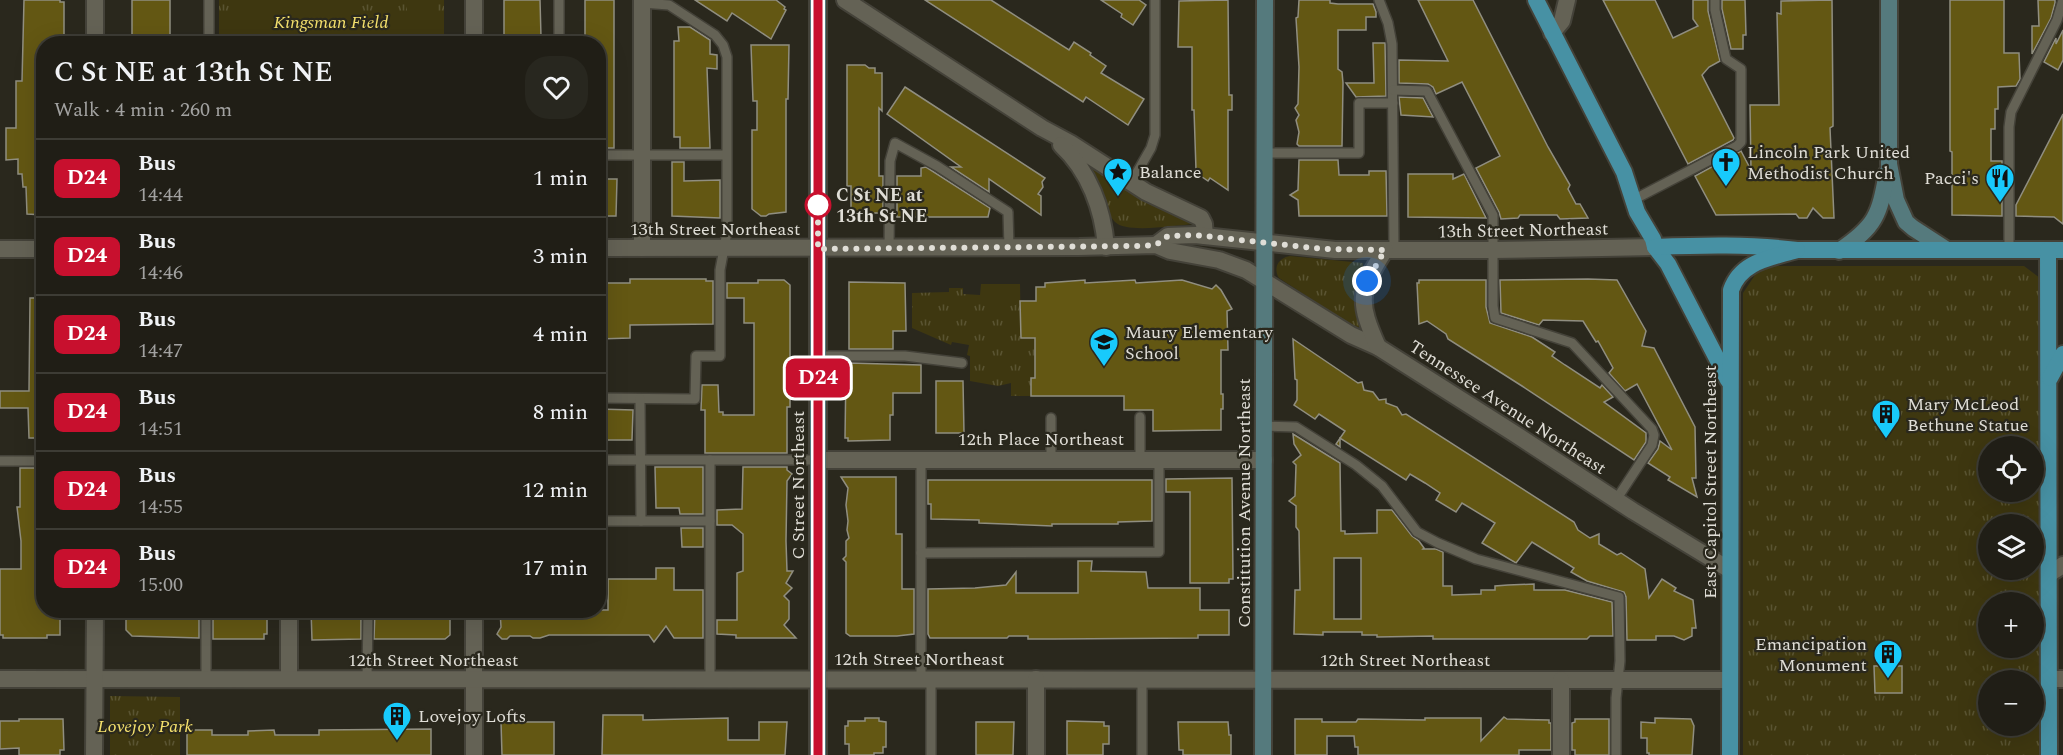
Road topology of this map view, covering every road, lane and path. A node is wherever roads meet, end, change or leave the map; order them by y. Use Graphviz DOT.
graph roads {
  1 [pos="95,0"];
  2 [pos="209,0"];
  3 [pos="474,0"];
  4 [pos="559,0"];
  5 [pos="818,0"];
  6 [pos="845,0"];
  7 [pos="1155,0"];
  8 [pos="1265,0"];
  9 [pos="1379,0"];
  10 [pos="1536,0"];
  11 [pos="1567,0"];
  12 [pos="1715,0"];
  13 [pos="1889,0"];
  14 [pos="2063,0"];
  15 [pos="642,2"];
  16 [pos="1552,33"];
  17 [pos="95,36"];
  18 [pos="209,36"];
  19 [pos="474,36"];
  20 [pos="559,36"];
  21 [pos="1393,90"];
  22 [pos="1393,103"];
  23 [pos="1042,128"];
  24 [pos="1264,153"];
  25 [pos="606,155"];
  26 [pos="642,155"];
  27 [pos="726,155"];
  28 [pos="1889,164"];
  29 [pos="1131,183"];
  30 [pos="1633,200"];
  31 [pos="1205,236"];
  32 [pos="1264,242"];
  33 [pos="1156,245"];
  34 [pos="1106,247"];
  35 [pos="1655,247"];
  36 [pos="606,248"];
  37 [pos="642,248"];
  38 [pos="889,248"];
  39 [pos="1009,248"];
  40 [pos="0,249"];
  41 [pos="36,249"];
  42 [pos="724,249"];
  43 [pos="818,249"];
  44 [pos="1389,250"];
  45 [pos="1494,250"];
  46 [pos="1797,250"];
  47 [pos="1947,250"];
  48 [pos="2056,250"];
  49 [pos="1839,251"];
  50 [pos="2009,251"];
  51 [pos="1263,280"];
  52 [pos="1378,346"];
  53 [pos="2063,354"];
  54 [pos="818,356"];
  55 [pos="962,363"];
  56 [pos="2049,381"];
  57 [pos="1730,383"];
  58 [pos="606,398"];
  59 [pos="640,399"];
  60 [pos="1140,417"];
  61 [pos="1051,418"];
  62 [pos="1264,426"];
  63 [pos="921,459"];
  64 [pos="1051,459"];
  65 [pos="1140,459"];
  66 [pos="1159,459"];
  67 [pos="1264,459"];
  68 [pos="606,460"];
  69 [pos="640,460"];
  70 [pos="710,460"];
  71 [pos="818,460"];
  72 [pos="0,461"];
  73 [pos="36,461"];
  74 [pos="1616,500"];
  75 [pos="606,521"];
  76 [pos="641,521"];
  77 [pos="710,521"];
  78 [pos="921,553"];
  79 [pos="1730,570"];
  80 [pos="2056,570"];
  81 [pos="95,618"];
  82 [pos="206,618"];
  83 [pos="289,618"];
  84 [pos="368,618"];
  85 [pos="474,618"];
  86 [pos="95,679"];
  87 [pos="368,679"];
  88 [pos="474,679"];
  89 [pos="710,679"];
  90 [pos="818,679"];
  91 [pos="926,679"];
  92 [pos="1142,679"];
  93 [pos="1264,679"];
  94 [pos="2056,679"];
  95 [pos="0,680"];
  96 [pos="206,680"];
  97 [pos="289,680"];
  98 [pos="1036,680"];
  99 [pos="1562,680"];
  100 [pos="1618,680"];
  101 [pos="1729,680"];
  102 [pos="94,755"];
  103 [pos="474,755"];
  104 [pos="818,755"];
  105 [pos="931,755"];
  106 [pos="1036,755"];
  107 [pos="1142,755"];
  108 [pos="1263,755"];
  109 [pos="1561,755"];
  110 [pos="1616,755"];
  111 [pos="1730,755"];
  112 [pos="2049,755"];
  1 -- 17 [label="street"];
  2 -- 18 [label="lane"];
  3 -- 19 [label="street"];
  4 -- 20 [label="lane"];
  5 -- 43 [label="main road, C Street Northeast"];
  6 -- 23 [label="street"];
  7 -- 29 [label="lane"];
  8 -- 24 [label="main road, Constitution Avenue Northeast"];
  9 -- 21 [label="lane"];
  10 -- 16 [label="main road"];
  11 -- 16 [label="street"];
  12 -- 30 [label="lane"];
  13 -- 28 [label="main road"];
  14 -- 50 [label="lane"];
  15 -- 26 [label="street"];
  15 -- 27 [label="lane"];
  16 -- 30 [label="main road"];
  21 -- 22 [label="lane"];
  21 -- 45 [label="lane"];
  22 -- 24 [label="lane"];
  22 -- 44 [label="lane"];
  23 -- 29 [label="street"];
  23 -- 34 [label="street"];
  24 -- 32 [label="main road, Constitution Avenue Northeast"];
  25 -- 26 [label="lane"];
  26 -- 27 [label="lane"];
  26 -- 37 [label="street"];
  27 -- 42 [label="lane"];
  28 -- 47 [label="main road"];
  28 -- 49 [label="main road"];
  29 -- 31 [label="street"];
  30 -- 35 [label="main road"];
  31 -- 32 [label="street, 13th Street Northeast"];
  31 -- 33 [label="street, 13th Street Northeast"];
  32 -- 44 [label="street, 13th Street Northeast"];
  32 -- 51 [label="main road, Constitution Avenue Northeast"];
  33 -- 34 [label="street, 13th Street Northeast"];
  33 -- 51 [label="street, 13th Street Northeast"];
  34 -- 39 [label="street, 13th Street Northeast"];
  35 -- 45 [label="street, 13th Street Northeast"];
  35 -- 46 [label="main road, 13th Street Northeast"];
  35 -- 57 [label="main road"];
  36 -- 37 [label="street, 13th Street Northeast"];
  37 -- 42 [label="street, 13th Street Northeast"];
  38 -- 39 [label="street, 13th Street Northeast"];
  38 -- 39 [label="lane"];
  38 -- 43 [label="street, 13th Street Northeast"];
  40 -- 41 [label="street"];
  42 -- 43 [label="street, 13th Street Northeast"];
  42 -- 59 [label="lane"];
  43 -- 54 [label="main road, C Street Northeast"];
  44 -- 45 [label="street, 13th Street Northeast"];
  44 -- 52 [label="street"];
  45 -- 74 [label="lane"];
  46 -- 49 [label="main road, 13th Street Northeast"];
  46 -- 57 [label="main road, East Capitol Street Northeast"];
  47 -- 49 [label="main road, 13th Street Northeast"];
  47 -- 50 [label="main road, 13th Street Northeast"];
  48 -- 50 [label="main road, 13th Street Northeast"];
  48 -- 56 [label="main road"];
  51 -- 52 [label="street, Tennessee Avenue Northeast"];
  51 -- 62 [label="main road, Constitution Avenue Northeast"];
  52 -- 74 [label="street, Tennessee Avenue Northeast"];
  53 -- 56 [label="main road"];
  54 -- 55 [label="lane"];
  54 -- 71 [label="main road, C Street Northeast"];
  56 -- 80 [label="main road"];
  57 -- 79 [label="main road, East Capitol Street Northeast"];
  58 -- 59 [label="lane"];
  59 -- 69 [label="lane"];
  60 -- 65 [label="lane"];
  61 -- 64 [label="lane"];
  62 -- 67 [label="main road, Constitution Avenue Northeast"];
  62 -- 100 [label="lane"];
  63 -- 64 [label="street, 12th Place Northeast"];
  63 -- 71 [label="street, 12th Place Northeast"];
  63 -- 78 [label="lane"];
  64 -- 65 [label="street, 12th Place Northeast"];
  65 -- 66 [label="street, 12th Place Northeast"];
  66 -- 67 [label="street, 12th Place Northeast"];
  66 -- 78 [label="lane"];
  67 -- 93 [label="main road, Constitution Avenue Northeast"];
  68 -- 69 [label="lane"];
  69 -- 70 [label="lane"];
  69 -- 76 [label="lane"];
  70 -- 71 [label="lane"];
  70 -- 77 [label="lane"];
  71 -- 90 [label="main road, C Street Northeast"];
  72 -- 73 [label="lane"];
  74 -- 79 [label="street, Tennessee Avenue Northeast"];
  75 -- 76 [label="lane"];
  76 -- 77 [label="lane"];
  77 -- 89 [label="lane"];
  78 -- 91 [label="lane"];
  79 -- 101 [label="main road, East Capitol Street Northeast"];
  80 -- 94 [label="main road"];
  81 -- 86 [label="street"];
  82 -- 96 [label="lane"];
  83 -- 97 [label="street"];
  84 -- 87 [label="lane"];
  85 -- 88 [label="street"];
  86 -- 95 [label="street, 12th Street Northeast"];
  86 -- 96 [label="street, 12th Street Northeast"];
  86 -- 102 [label="street"];
  87 -- 88 [label="street, 12th Street Northeast"];
  87 -- 97 [label="street, 12th Street Northeast"];
  88 -- 89 [label="street, 12th Street Northeast"];
  88 -- 103 [label="street"];
  89 -- 90 [label="street, 12th Street Northeast"];
  90 -- 91 [label="street, 12th Street Northeast"];
  90 -- 104 [label="main road, C Street Northeast"];
  91 -- 98 [label="street, 12th Street Northeast"];
  91 -- 105 [label="lane"];
  92 -- 93 [label="street, 12th Street Northeast"];
  92 -- 98 [label="street, 12th Street Northeast"];
  92 -- 107 [label="lane"];
  93 -- 99 [label="street, 12th Street Northeast"];
  93 -- 108 [label="main road, Constitution Avenue Northeast"];
  94 -- 112 [label="main road"];
  96 -- 97 [label="street, 12th Street Northeast"];
  98 -- 106 [label="street"];
  99 -- 100 [label="street, 12th Street Northeast"];
  99 -- 109 [label="street"];
  100 -- 101 [label="street, 12th Street Northeast"];
  100 -- 110 [label="lane"];
  101 -- 111 [label="main road, East Capitol Street Northeast"];
}
